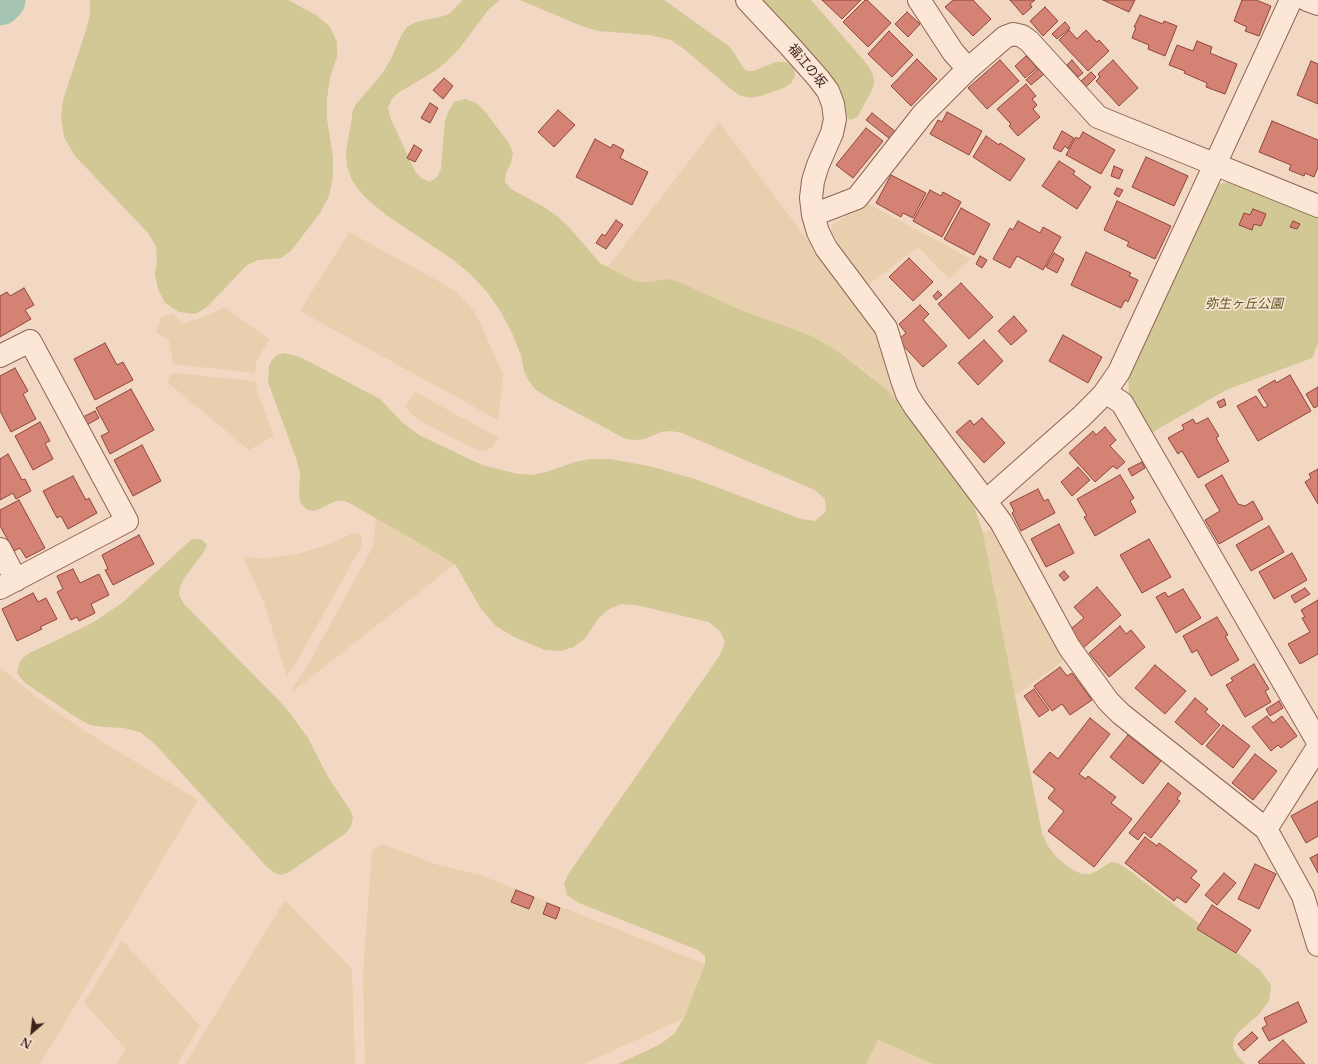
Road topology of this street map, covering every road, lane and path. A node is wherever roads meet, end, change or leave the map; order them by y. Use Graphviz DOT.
graph roads {
  1 [pos="747,0"];
  2 [pos="919,0"];
  3 [pos="1291,0"];
  4 [pos="1307,0"];
  5 [pos="1318,4"];
  6 [pos="968,69"];
  7 [pos="1216,165"];
  8 [pos="1318,206"];
  9 [pos="813,215"];
  10 [pos="0,356"];
  11 [pos="1105,392"];
  12 [pos="986,501"];
  13 [pos="0,549"];
  14 [pos="8,584"];
  15 [pos="1318,742"];
  16 [pos="1318,747"];
  17 [pos="1266,829"];
  18 [pos="1314,920"];
  19 [pos="1318,945"];
  1 -- 9 [label="street, 福江の坂"];
  2 -- 6 [label="street"];
  3 -- 7 [label="street"];
  4 -- 5 [label="street"];
  6 -- 7 [label="street"];
  6 -- 9 [label="street"];
  7 -- 8 [label="street"];
  7 -- 11 [label="street"];
  9 -- 12 [label="street, 福江の坂"];
  10 -- 14 [label="street"];
  11 -- 12 [label="street"];
  11 -- 15 [label="street"];
  12 -- 17 [label="street, 福江の坂"];
  13 -- 14 [label="street"];
  16 -- 17 [label="street"];
  17 -- 18 [label="street"];
  18 -- 19 [label="street"];
}
